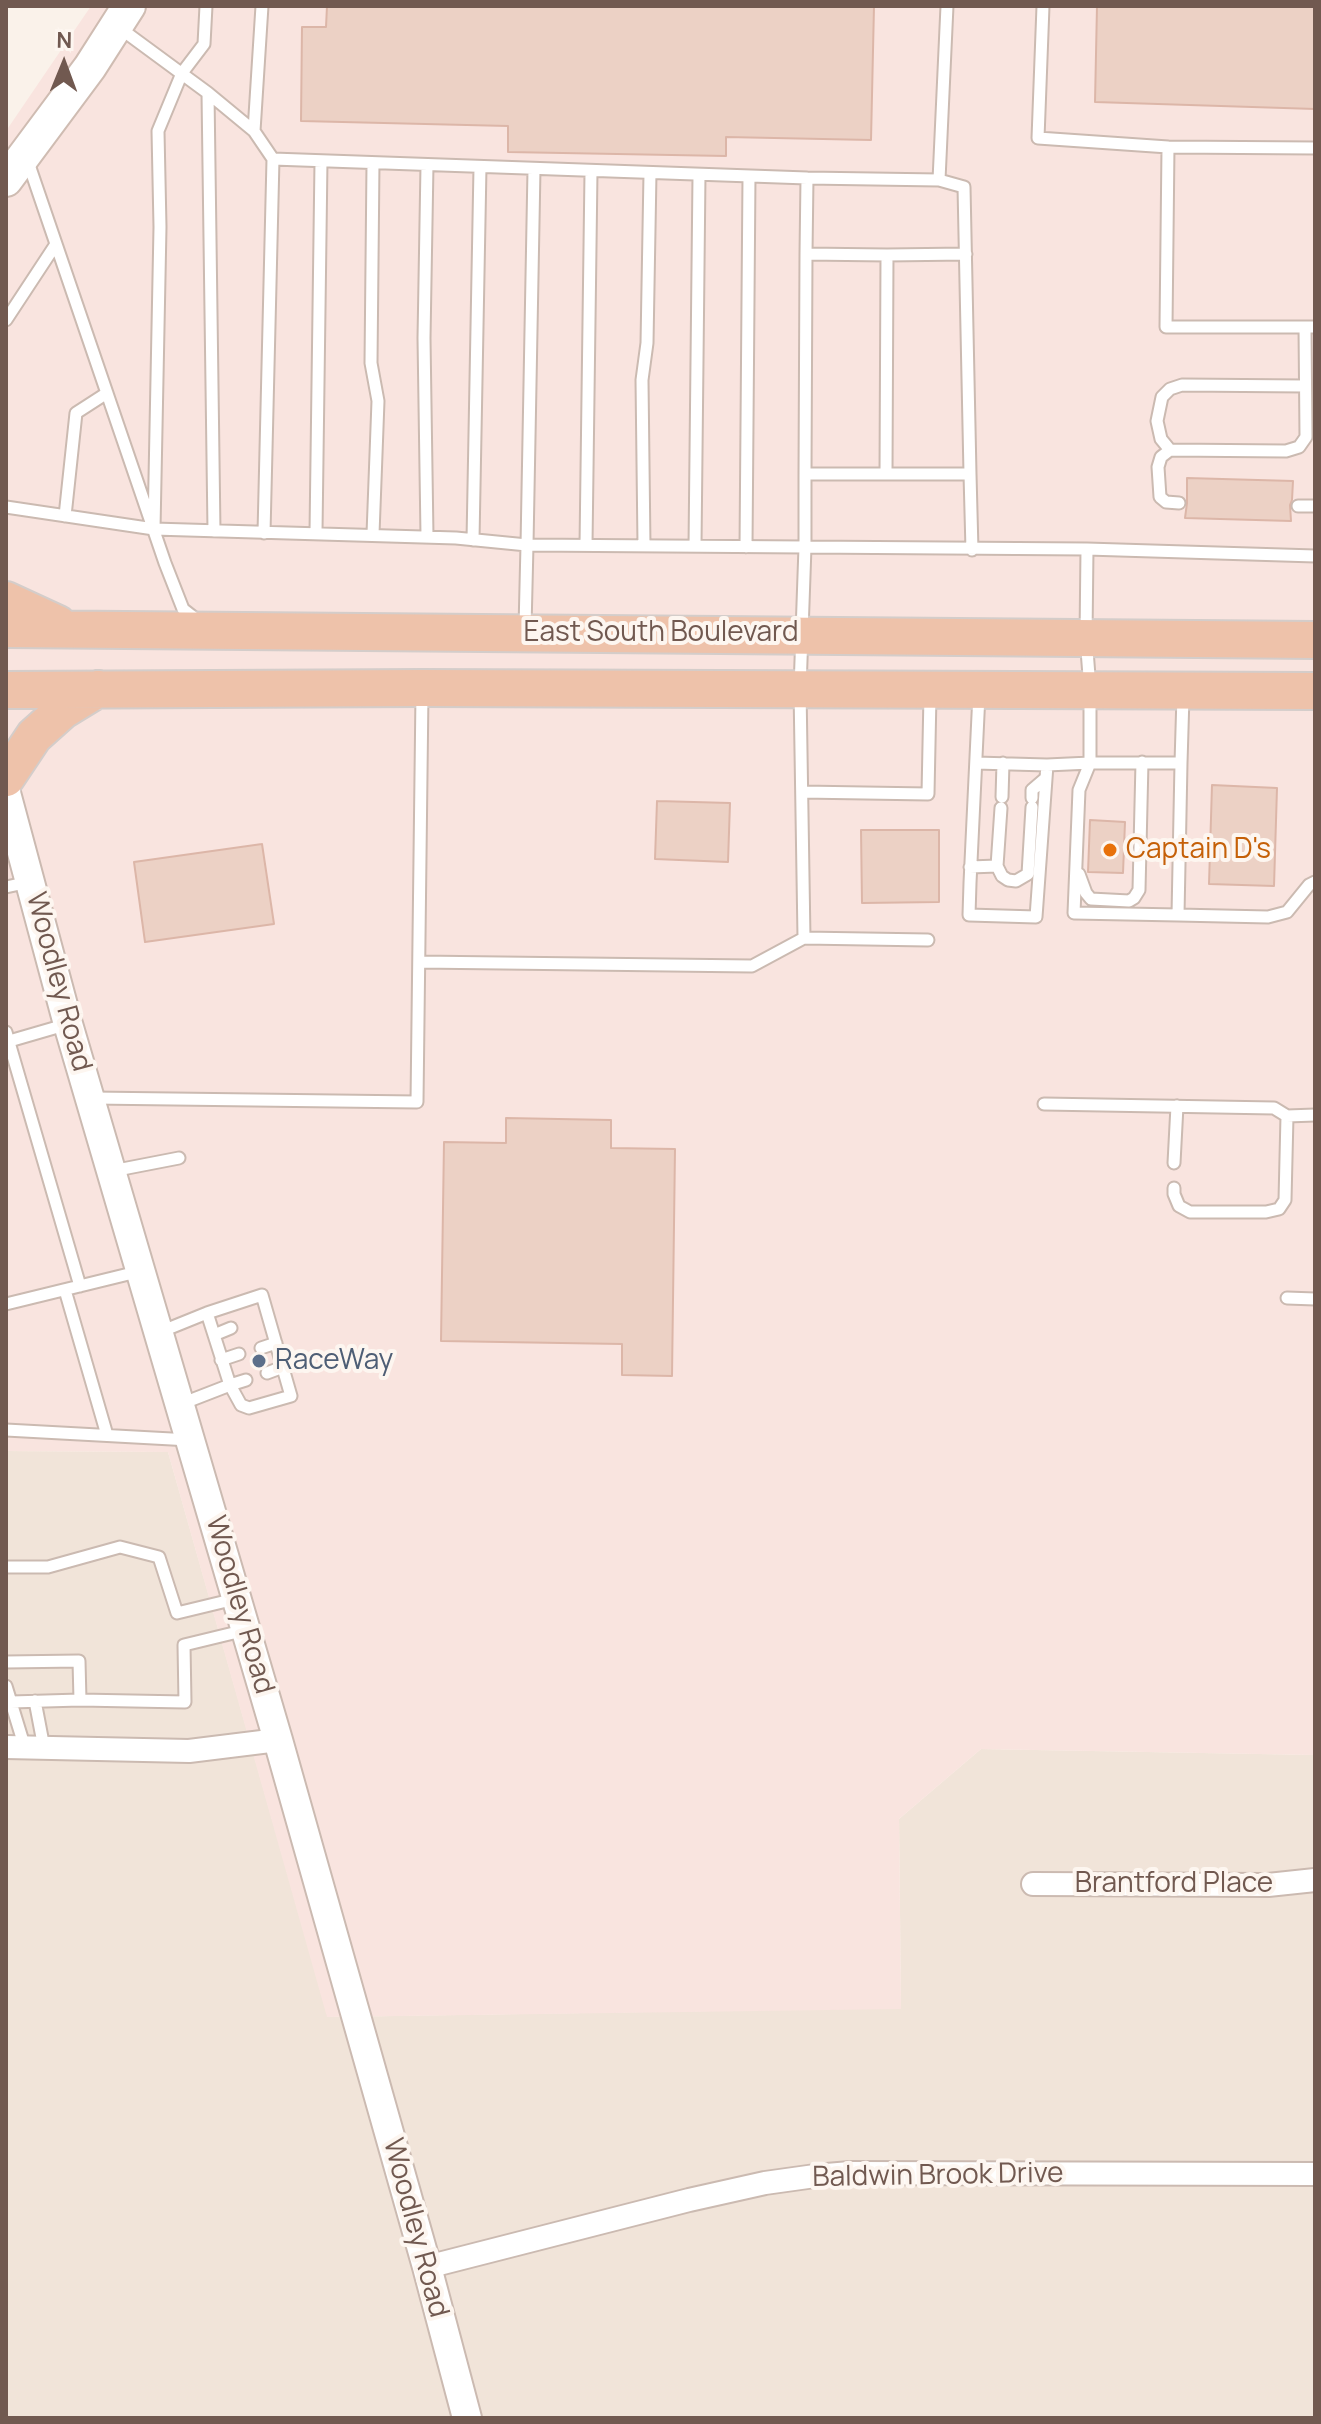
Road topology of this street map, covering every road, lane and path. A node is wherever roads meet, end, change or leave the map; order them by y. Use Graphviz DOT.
graph roads {
  1 [pos="206,6"];
  2 [pos="262,6"];
  3 [pos="947,6"];
  4 [pos="1043,6"];
  5 [pos="123,16"];
  6 [pos="182,73"];
  7 [pos="208,93"];
  8 [pos="254,131"];
  9 [pos="1168,147"];
  10 [pos="1315,148"];
  11 [pos="273,159"];
  12 [pos="321,161"];
  13 [pos="373,163"];
  14 [pos="427,165"];
  15 [pos="16,167"];
  16 [pos="480,167"];
  17 [pos="534,169"];
  18 [pos="591,172"];
  19 [pos="650,173"];
  20 [pos="699,175"];
  21 [pos="749,176"];
  22 [pos="807,178"];
  23 [pos="939,180"];
  24 [pos="56,244"];
  25 [pos="806,254"];
  26 [pos="966,254"];
  27 [pos="887,255"];
  28 [pos="6,320"];
  29 [pos="1310,327"];
  30 [pos="1305,386"];
  31 [pos="107,393"];
  32 [pos="1170,450"];
  33 [pos="805,474"];
  34 [pos="886,474"];
  35 [pos="970,474"];
  36 [pos="1179,503"];
  37 [pos="1298,506"];
  38 [pos="1315,506"];
  39 [pos="6,507"];
  40 [pos="65,516"];
  41 [pos="154,529"];
  42 [pos="214,531"];
  43 [pos="316,532"];
  44 [pos="264,533"];
  45 [pos="373,534"];
  46 [pos="427,536"];
  47 [pos="473,540"];
  48 [pos="527,545"];
  49 [pos="586,545"];
  50 [pos="644,546"];
  51 [pos="695,546"];
  52 [pos="746,547"];
  53 [pos="805,547"];
  54 [pos="1087,549"];
  55 [pos="972,550"];
  56 [pos="1315,556"];
  57 [pos="6,600"];
  58 [pos="6,629"];
  59 [pos="70,629"];
  60 [pos="208,630"];
  61 [pos="525,632"];
  62 [pos="803,634"];
  63 [pos="1086,637"];
  64 [pos="1315,640"];
  65 [pos="422,688"];
  66 [pos="99,689"];
  67 [pos="800,689"];
  68 [pos="1090,689"];
  69 [pos="6,690"];
  70 [pos="930,690"];
  71 [pos="979,690"];
  72 [pos="1183,690"];
  73 [pos="1315,691"];
  74 [pos="1142,762"];
  75 [pos="976,763"];
  76 [pos="1003,763"];
  77 [pos="1090,763"];
  78 [pos="1181,763"];
  79 [pos="1047,765"];
  80 [pos="6,778"];
  81 [pos="1046,778"];
  82 [pos="802,792"];
  83 [pos="6,793"];
  84 [pos="997,866"];
  85 [pos="1076,866"];
  86 [pos="970,867"];
  87 [pos="1315,882"];
  88 [pos="18,884"];
  89 [pos="1178,915"];
  90 [pos="804,938"];
  91 [pos="928,940"];
  92 [pos="419,962"];
  93 [pos="68,1024"];
  94 [pos="7,1039"];
  95 [pos="90,1098"];
  96 [pos="1044,1104"];
  97 [pos="1177,1106"];
  98 [pos="1315,1115"];
  99 [pos="1287,1116"];
  100 [pos="179,1158"];
  101 [pos="1174,1163"];
  102 [pos="112,1172"];
  103 [pos="1174,1188"];
  104 [pos="141,1271"];
  105 [pos="80,1286"];
  106 [pos="65,1290"];
  107 [pos="1287,1298"];
  108 [pos="1315,1299"];
  109 [pos="6,1304"];
  110 [pos="207,1313"];
  111 [pos="268,1316"];
  112 [pos="253,1321"];
  113 [pos="231,1328"];
  114 [pos="159,1333"];
  115 [pos="214,1335"];
  116 [pos="276,1343"];
  117 [pos="261,1348"];
  118 [pos="239,1354"];
  119 [pos="221,1360"];
  120 [pos="283,1367"];
  121 [pos="267,1373"];
  122 [pos="246,1380"];
  123 [pos="230,1385"];
  124 [pos="180,1404"];
  125 [pos="6,1430"];
  126 [pos="107,1435"];
  127 [pos="190,1440"];
  128 [pos="6,1567"];
  129 [pos="237,1599"];
  130 [pos="246,1630"];
  131 [pos="6,1662"];
  132 [pos="6,1686"];
  133 [pos="80,1700"];
  134 [pos="35,1701"];
  135 [pos="11,1702"];
  136 [pos="278,1740"];
  137 [pos="25,1747"];
  138 [pos="1315,1880"];
  139 [pos="1033,1884"];
  140 [pos="1315,2174"];
  141 [pos="427,2267"];
  142 [pos="467,2418"];
  1 -- 6 [label="lane"];
  2 -- 8 [label="lane"];
  3 -- 23 [label="lane"];
  4 -- 9 [label="lane"];
  5 -- 6 [label="lane"];
  5 -- 15 [label="main road"];
  6 -- 7 [label="lane"];
  6 -- 41 [label="lane"];
  7 -- 8 [label="lane"];
  7 -- 42 [label="lane"];
  8 -- 11 [label="lane"];
  9 -- 10 [label="lane"];
  9 -- 29 [label="lane"];
  11 -- 12 [label="lane"];
  11 -- 44 [label="lane"];
  12 -- 13 [label="lane"];
  12 -- 43 [label="lane"];
  13 -- 14 [label="lane"];
  13 -- 45 [label="lane"];
  14 -- 16 [label="lane"];
  14 -- 46 [label="lane"];
  15 -- 24 [label="lane"];
  16 -- 17 [label="lane"];
  16 -- 47 [label="lane"];
  17 -- 18 [label="lane"];
  17 -- 48 [label="lane"];
  18 -- 19 [label="lane"];
  18 -- 49 [label="lane"];
  19 -- 20 [label="lane"];
  19 -- 50 [label="lane"];
  20 -- 21 [label="lane"];
  20 -- 51 [label="lane"];
  21 -- 22 [label="lane"];
  21 -- 52 [label="lane"];
  22 -- 23 [label="lane"];
  22 -- 25 [label="lane"];
  23 -- 26 [label="lane"];
  24 -- 28 [label="lane"];
  24 -- 31 [label="lane"];
  25 -- 27 [label="lane"];
  25 -- 33 [label="lane"];
  26 -- 27 [label="lane"];
  26 -- 35 [label="lane"];
  27 -- 34 [label="lane"];
  29 -- 30 [label="lane"];
  30 -- 32 [label="lane"];
  30 -- 32 [label="lane"];
  31 -- 40 [label="lane"];
  31 -- 41 [label="lane"];
  32 -- 36 [label="lane"];
  33 -- 34 [label="lane"];
  33 -- 53 [label="lane"];
  34 -- 35 [label="lane"];
  35 -- 55 [label="lane"];
  37 -- 38 [label="lane"];
  39 -- 40 [label="lane"];
  40 -- 41 [label="lane"];
  41 -- 42 [label="lane"];
  41 -- 60 [label="lane"];
  42 -- 44 [label="lane"];
  43 -- 44 [label="lane"];
  43 -- 45 [label="lane"];
  45 -- 46 [label="lane"];
  46 -- 47 [label="lane"];
  47 -- 48 [label="lane"];
  48 -- 49 [label="lane"];
  48 -- 61 [label="lane"];
  49 -- 50 [label="lane"];
  50 -- 51 [label="lane"];
  51 -- 52 [label="lane"];
  52 -- 53 [label="lane"];
  53 -- 55 [label="lane"];
  53 -- 62 [label="lane"];
  54 -- 55 [label="lane"];
  54 -- 56 [label="lane"];
  54 -- 63 [label="lane"];
  57 -- 59 [label="highway"];
  58 -- 59 [label="highway, East South Boulevard"];
  59 -- 60 [label="highway, East South Boulevard"];
  60 -- 61 [label="highway, East South Boulevard"];
  61 -- 62 [label="highway, East South Boulevard"];
  62 -- 63 [label="highway, East South Boulevard"];
  62 -- 67 [label="lane"];
  63 -- 64 [label="highway, East South Boulevard"];
  63 -- 68 [label="lane"];
  65 -- 66 [label="highway, East South Boulevard"];
  65 -- 67 [label="highway, East South Boulevard"];
  65 -- 92 [label="lane"];
  66 -- 69 [label="highway, East South Boulevard"];
  66 -- 80 [label="highway"];
  67 -- 70 [label="highway, East South Boulevard"];
  67 -- 82 [label="lane"];
  68 -- 71 [label="highway, East South Boulevard"];
  68 -- 72 [label="highway, East South Boulevard"];
  68 -- 77 [label="lane"];
  70 -- 71 [label="highway, East South Boulevard"];
  70 -- 82 [label="lane"];
  71 -- 75 [label="lane"];
  72 -- 73 [label="highway, East South Boulevard"];
  72 -- 78 [label="lane"];
  74 -- 77 [label="lane"];
  74 -- 78 [label="lane"];
  74 -- 85 [label="lane"];
  75 -- 76 [label="lane"];
  75 -- 86 [label="lane"];
  76 -- 79 [label="lane"];
  76 -- 84 [label="lane"];
  77 -- 79 [label="lane"];
  77 -- 85 [label="lane"];
  78 -- 89 [label="lane"];
  79 -- 81 [label="lane"];
  81 -- 84 [label="lane"];
  81 -- 86 [label="lane"];
  82 -- 90 [label="lane"];
  83 -- 88 [label="street, Woodley Road"];
  84 -- 86 [label="lane"];
  85 -- 89 [label="lane"];
  87 -- 89 [label="lane"];
  88 -- 93 [label="street, Woodley Road"];
  90 -- 91 [label="lane"];
  90 -- 92 [label="lane"];
  92 -- 95 [label="lane"];
  93 -- 94 [label="lane"];
  93 -- 95 [label="street, Woodley Road"];
  94 -- 105 [label="lane"];
  95 -- 102 [label="street, Woodley Road"];
  96 -- 97 [label="lane"];
  97 -- 99 [label="lane"];
  97 -- 101 [label="lane"];
  98 -- 99 [label="lane"];
  99 -- 103 [label="lane"];
  100 -- 102 [label="lane"];
  102 -- 104 [label="street, Woodley Road"];
  104 -- 105 [label="lane"];
  104 -- 114 [label="street, Woodley Road"];
  105 -- 106 [label="lane"];
  106 -- 109 [label="lane"];
  106 -- 126 [label="lane"];
  107 -- 108 [label="lane"];
  110 -- 111 [label="lane"];
  110 -- 114 [label="lane"];
  110 -- 115 [label="lane"];
  111 -- 112 [label="lane"];
  111 -- 116 [label="lane"];
  113 -- 115 [label="lane"];
  114 -- 124 [label="street, Woodley Road"];
  115 -- 119 [label="lane"];
  116 -- 117 [label="lane"];
  116 -- 120 [label="lane"];
  118 -- 119 [label="lane"];
  119 -- 123 [label="lane"];
  120 -- 121 [label="lane"];
  120 -- 123 [label="lane"];
  122 -- 123 [label="lane"];
  123 -- 124 [label="lane"];
  124 -- 127 [label="street, Woodley Road"];
  125 -- 126 [label="lane"];
  126 -- 127 [label="lane"];
  127 -- 129 [label="street, Woodley Road"];
  128 -- 129 [label="lane"];
  129 -- 130 [label="street, Woodley Road"];
  130 -- 133 [label="lane"];
  130 -- 136 [label="street, Woodley Road"];
  131 -- 133 [label="lane"];
  132 -- 135 [label="lane"];
  133 -- 134 [label="lane"];
  134 -- 135 [label="lane"];
  134 -- 137 [label="lane"];
  135 -- 137 [label="lane"];
  136 -- 137 [label="street"];
  136 -- 141 [label="street, Woodley Road"];
  138 -- 139 [label="street, Brantford Place"];
  140 -- 141 [label="street, Baldwin Brook Drive"];
  141 -- 142 [label="street, Woodley Road"];
}
